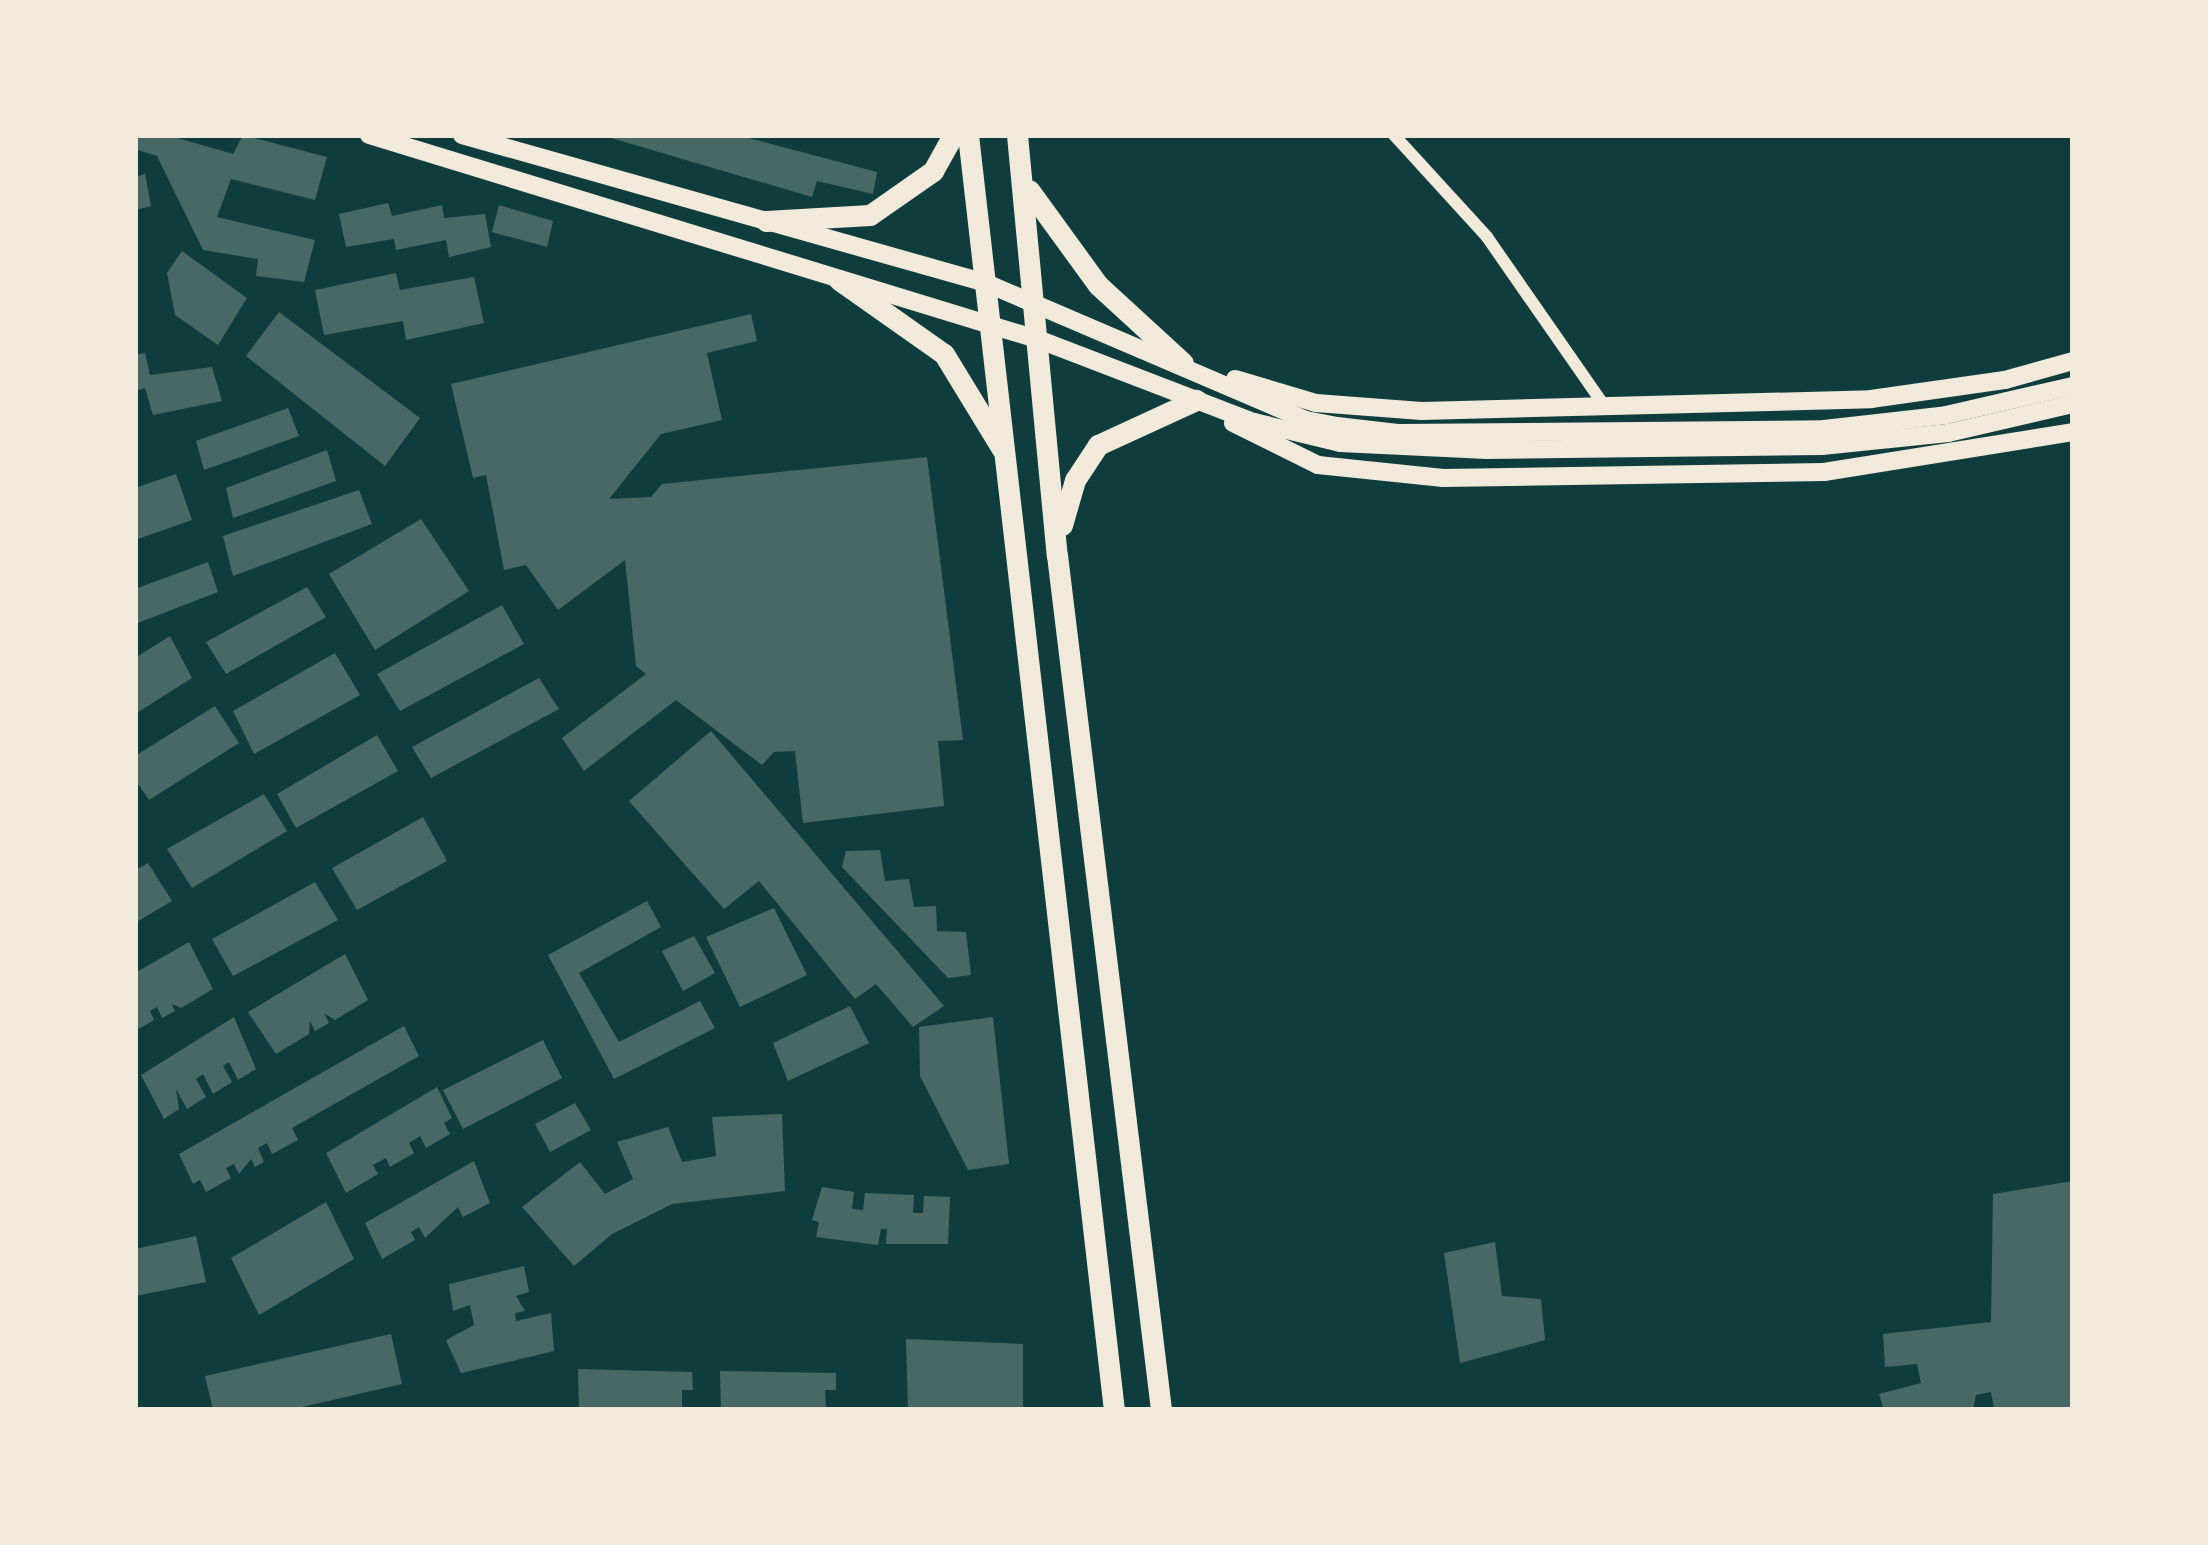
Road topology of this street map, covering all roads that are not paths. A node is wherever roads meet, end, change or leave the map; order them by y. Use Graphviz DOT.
graph roads {
  1 [pos="369,135"];
  2 [pos="462,135"];
  3 [pos="953,135"];
  4 [pos="968,135"];
  5 [pos="1017,135"];
  6 [pos="1394,135"];
  7 [pos="1022,174"];
  8 [pos="766,221"];
  9 [pos="839,280"];
  10 [pos="986,283"];
  11 [pos="1037,301"];
  12 [pos="991,326"];
  13 [pos="1040,340"];
  14 [pos="2073,361"];
  15 [pos="1194,368"];
  16 [pos="2073,386"];
  17 [pos="1200,402"];
  18 [pos="1603,404"];
  19 [pos="2073,404"];
  20 [pos="1302,428"];
  21 [pos="2073,432"];
  22 [pos="1005,454"];
  23 [pos="1057,555"];
  24 [pos="1114,1410"];
  25 [pos="1161,1410"];
  1 -- 9 [label="main road"];
  2 -- 8 [label="main road"];
  3 -- 8 [label="main road"];
  4 -- 10 [label="main road"];
  5 -- 7 [label="main road"];
  6 -- 18 [label="street"];
  7 -- 11 [label="main road"];
  7 -- 15 [label="main road"];
  8 -- 10 [label="main road"];
  9 -- 12 [label="main road"];
  9 -- 22 [label="main road"];
  10 -- 11 [label="main road"];
  10 -- 12 [label="main road"];
  11 -- 13 [label="main road"];
  11 -- 15 [label="main road"];
  12 -- 13 [label="main road"];
  12 -- 22 [label="main road"];
  13 -- 17 [label="main road"];
  13 -- 23 [label="main road"];
  14 -- 18 [label="main road"];
  15 -- 18 [label="main road"];
  15 -- 20 [label="main road"];
  16 -- 20 [label="main road"];
  17 -- 20 [label="main road"];
  17 -- 21 [label="main road"];
  17 -- 23 [label="main road"];
  19 -- 20 [label="main road"];
  22 -- 24 [label="main road"];
  23 -- 25 [label="main road"];
}
